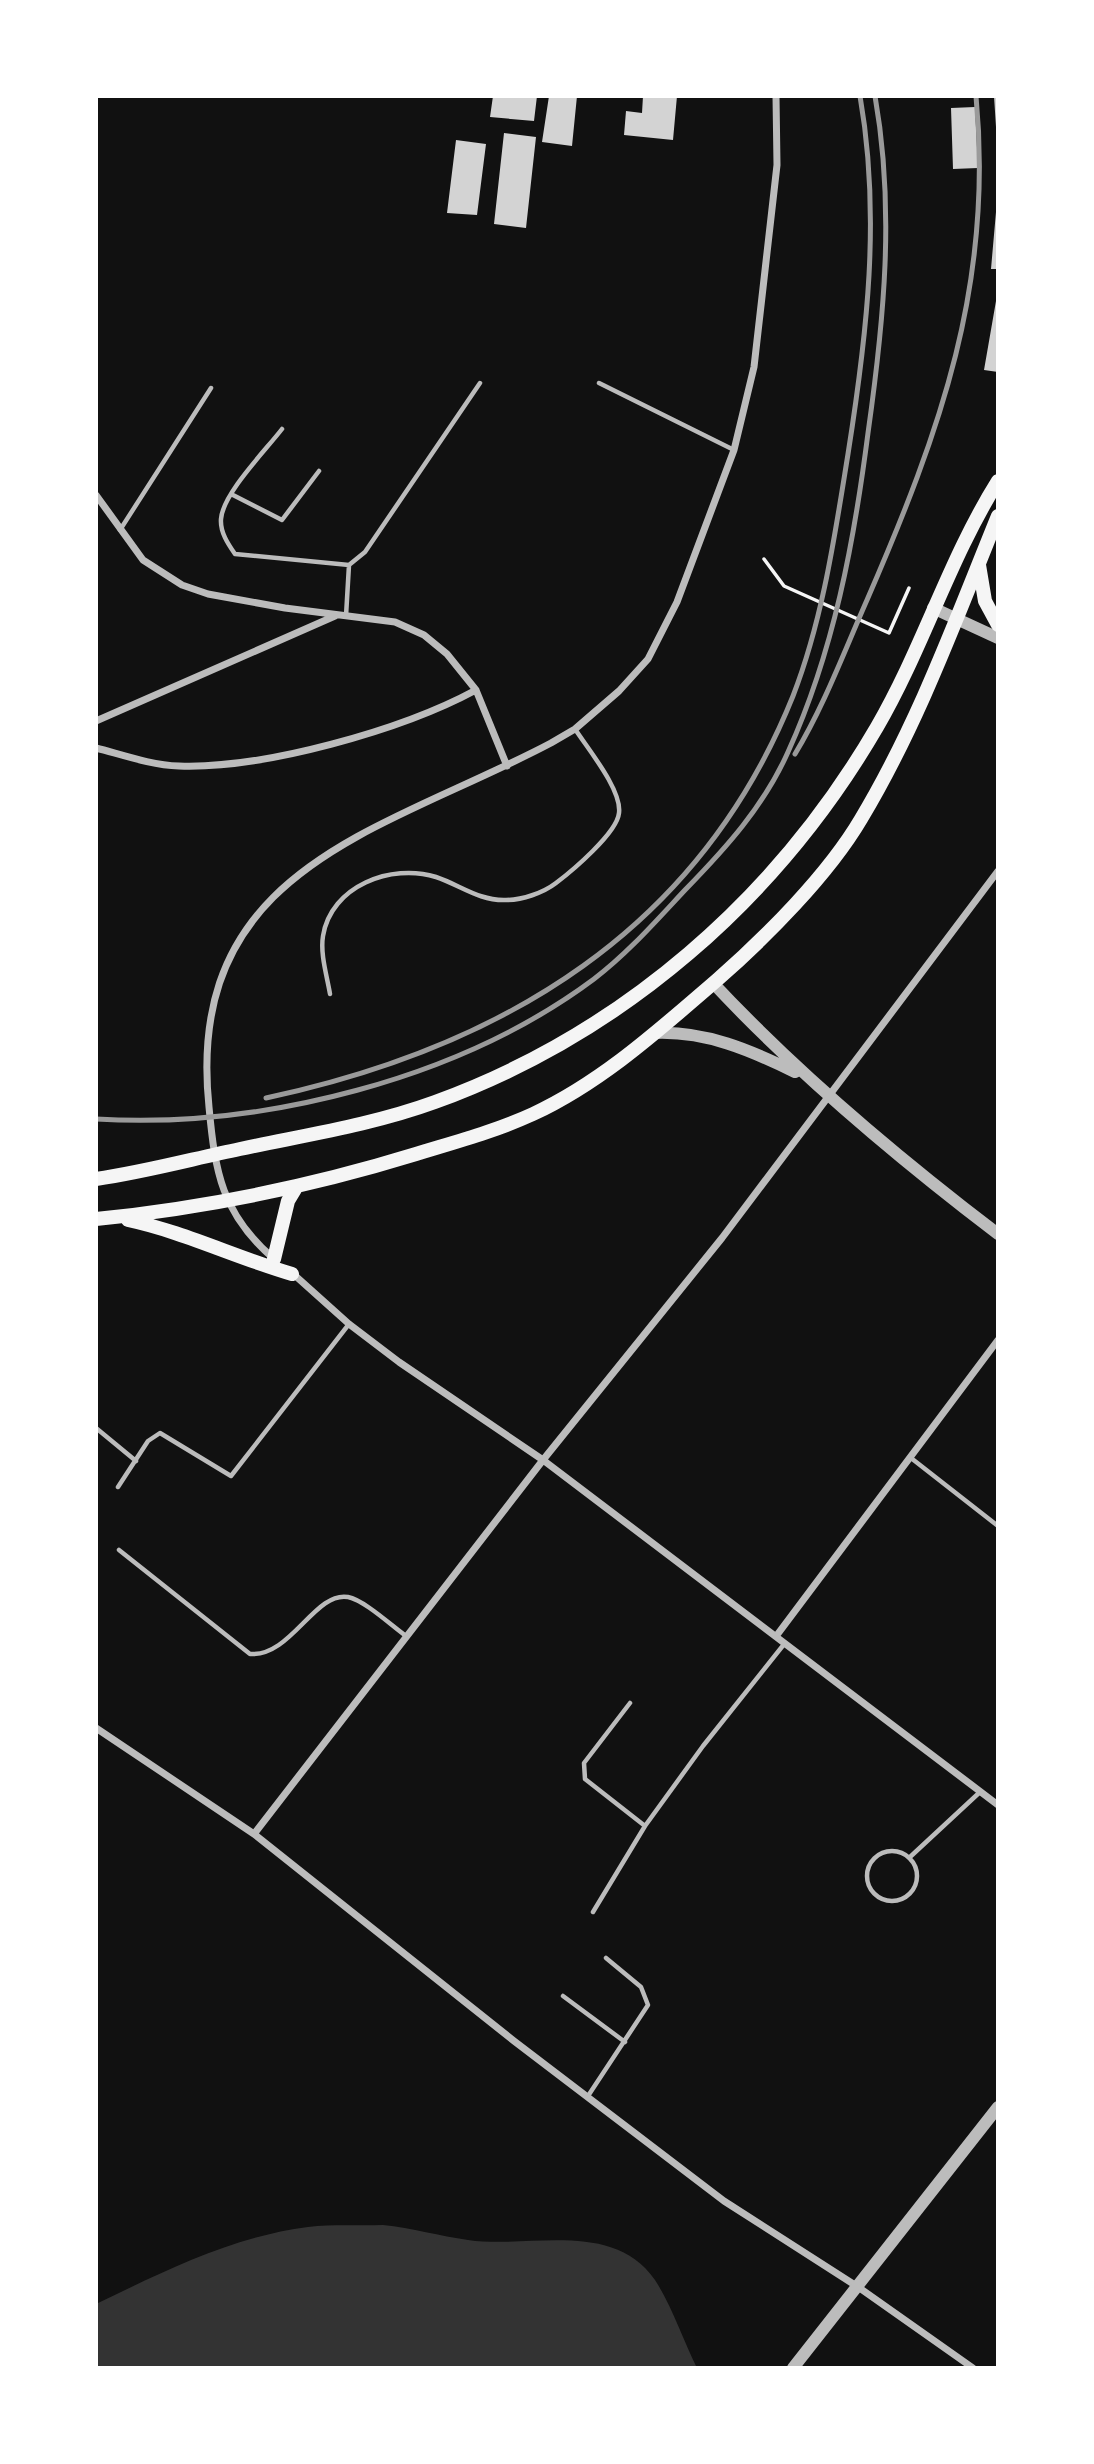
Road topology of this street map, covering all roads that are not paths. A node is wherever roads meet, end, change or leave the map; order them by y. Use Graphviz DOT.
graph roads {
  1 [pos="776,96"];
  2 [pos="480,383"];
  3 [pos="599,383"];
  4 [pos="211,388"];
  5 [pos="282,429"];
  6 [pos="734,450"];
  7 [pos="319,471"];
  8 [pos="998,481"];
  9 [pos="231,494"];
  10 [pos="96,495"];
  11 [pos="998,516"];
  12 [pos="119,531"];
  13 [pos="979,564"];
  14 [pos="349,565"];
  15 [pos="933,608"];
  16 [pos="335,616"];
  17 [pos="346,616"];
  18 [pos="957,618"];
  19 [pos="998,625"];
  20 [pos="998,638"];
  21 [pos="476,690"];
  22 [pos="96,721"];
  23 [pos="575,729"];
  24 [pos="96,748"];
  25 [pos="508,766"];
  26 [pos="998,871"];
  27 [pos="713,983"];
  28 [pos="330,994"];
  29 [pos="655,1033"];
  30 [pos="808,1079"];
  31 [pos="829,1095"];
  32 [pos="214,1154"];
  33 [pos="96,1179"];
  34 [pos="297,1186"];
  35 [pos="226,1200"];
  36 [pos="116,1217"];
  37 [pos="96,1219"];
  38 [pos="998,1234"];
  39 [pos="274,1258"];
  40 [pos="292,1274"];
  41 [pos="349,1324"];
  42 [pos="998,1340"];
  43 [pos="96,1428"];
  44 [pos="910,1457"];
  45 [pos="543,1460"];
  46 [pos="135,1461"];
  47 [pos="118,1487"];
  48 [pos="998,1526"];
  49 [pos="120,1550"];
  50 [pos="777,1635"];
  51 [pos="407,1636"];
  52 [pos="786,1642"];
  53 [pos="631,1703"];
  54 [pos="96,1728"];
  55 [pos="980,1791"];
  56 [pos="998,1805"];
  57 [pos="645,1826"];
  58 [pos="254,1834"];
  59 [pos="910,1857"];
  60 [pos="593,1912"];
  61 [pos="606,1958"];
  62 [pos="563,1996"];
  63 [pos="625,2042"];
  64 [pos="588,2096"];
  65 [pos="998,2107"];
  66 [pos="859,2287"];
  67 [pos="793,2368"];
  68 [pos="973,2368"];
  1 -- 6 [label="street"];
  2 -- 14 [label="lane"];
  3 -- 6 [label="lane"];
  4 -- 12 [label="lane"];
  5 -- 9 [label="lane"];
  6 -- 23 [label="street"];
  7 -- 9 [label="lane"];
  8 -- 15 [label="main road"];
  9 -- 14 [label="lane"];
  10 -- 12 [label="street"];
  11 -- 13 [label="main road"];
  12 -- 16 [label="street"];
  13 -- 18 [label="main road"];
  13 -- 19 [label="main road"];
  14 -- 17 [label="lane"];
  15 -- 18 [label="street"];
  15 -- 32 [label="main road"];
  16 -- 17 [label="street"];
  16 -- 22 [label="street"];
  17 -- 21 [label="street"];
  18 -- 20 [label="street"];
  18 -- 27 [label="main road"];
  21 -- 24 [label="street"];
  21 -- 25 [label="street"];
  23 -- 25 [label="street"];
  23 -- 28 [label="lane"];
  25 -- 32 [label="street"];
  26 -- 31 [label="street"];
  27 -- 29 [label="main road"];
  27 -- 30 [label="street"];
  29 -- 30 [label="street"];
  29 -- 34 [label="main road"];
  30 -- 31 [label="street"];
  31 -- 38 [label="street"];
  31 -- 45 [label="street"];
  32 -- 33 [label="main road"];
  32 -- 35 [label="street"];
  34 -- 35 [label="main road"];
  34 -- 39 [label="main road"];
  35 -- 36 [label="main road"];
  35 -- 39 [label="street"];
  36 -- 37 [label="main road"];
  36 -- 40 [label="main road"];
  39 -- 40 [label="street"];
  40 -- 41 [label="street"];
  41 -- 45 [label="street"];
  41 -- 46 [label="lane"];
  42 -- 44 [label="street"];
  43 -- 46 [label="lane"];
  44 -- 48 [label="lane"];
  44 -- 50 [label="street"];
  45 -- 50 [label="street"];
  45 -- 51 [label="street"];
  46 -- 47 [label="lane"];
  49 -- 51 [label="lane"];
  50 -- 52 [label="street"];
  51 -- 58 [label="street"];
  52 -- 55 [label="street"];
  52 -- 57 [label="lane"];
  53 -- 57 [label="lane"];
  54 -- 58 [label="street"];
  55 -- 56 [label="street"];
  55 -- 59 [label="lane"];
  57 -- 60 [label="lane"];
  58 -- 64 [label="street"];
  59 -- 59 [label="lane"];
  61 -- 63 [label="lane"];
  62 -- 63 [label="lane"];
  63 -- 64 [label="lane"];
  64 -- 66 [label="street"];
  65 -- 66 [label="street"];
  66 -- 67 [label="street"];
  66 -- 68 [label="street"];
}
